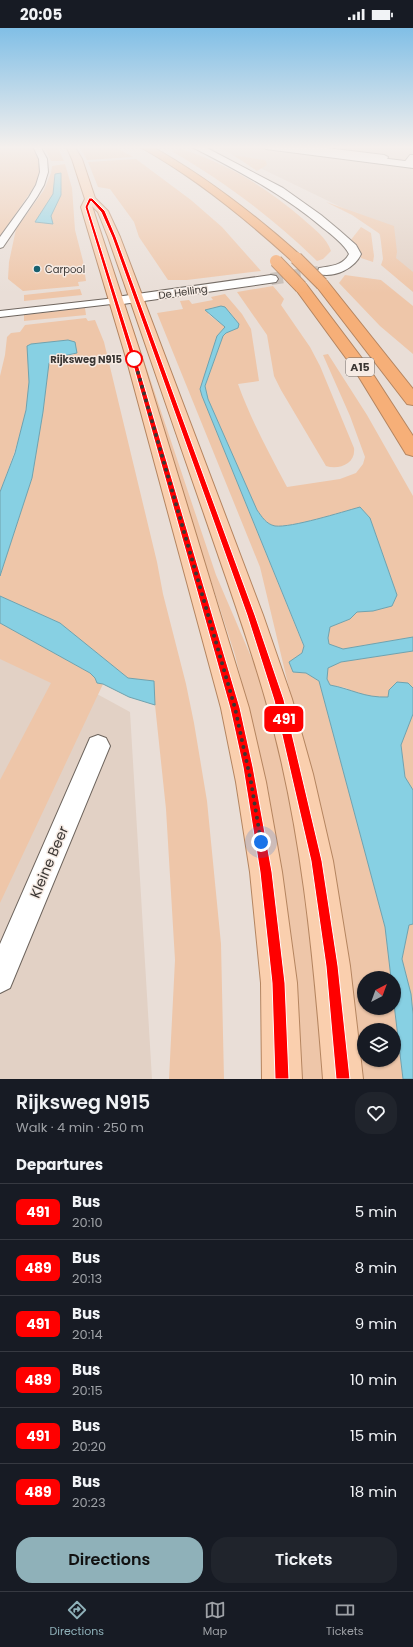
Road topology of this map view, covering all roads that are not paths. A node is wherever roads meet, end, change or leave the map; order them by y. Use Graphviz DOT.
graph roads {
  1 [pos="34,195"];
  2 [pos="88,195"];
  3 [pos="90,195"];
  4 [pos="202,195"];
  5 [pos="221,195"];
  6 [pos="275,195"];
  7 [pos="285,195"];
  8 [pos="209,200"];
  9 [pos="0,245"];
  10 [pos="273,258"];
  11 [pos="322,274"];
  12 [pos="269,277"];
  13 [pos="125,296"];
  14 [pos="0,304"];
  15 [pos="0,314"];
  16 [pos="413,400"];
  17 [pos="413,450"];
  18 [pos="98,746"];
  19 [pos="0,978"];
  20 [pos="282,1079"];
  21 [pos="343,1079"];
  1 -- 9 [label="street"];
  2 -- 13 [label="main road"];
  3 -- 13 [label="main road"];
  4 -- 8 [label="highway, A15"];
  5 -- 11 [label="highway, A15, bridge"];
  6 -- 11 [label="street"];
  7 -- 11 [label="street"];
  10 -- 17 [label="highway, A15, bridge"];
  11 -- 16 [label="highway, A15"];
  12 -- 13 [label="street, De Helling"];
  13 -- 14 [label="street, De Helling"];
  13 -- 15 [label="street, De Helling"];
  13 -- 20 [label="main road"];
  13 -- 21 [label="main road"];
  18 -- 19 [label="street, Kleine Beer"];
}
